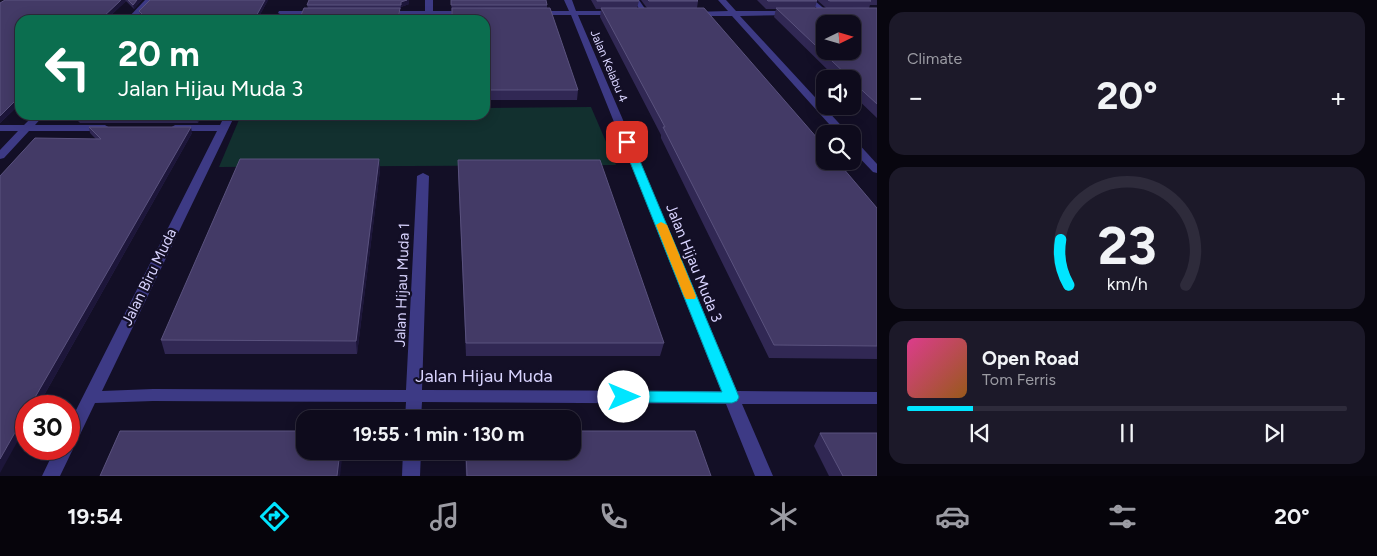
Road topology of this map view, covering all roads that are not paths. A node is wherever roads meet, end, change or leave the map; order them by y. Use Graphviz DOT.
graph roads {
  1 [pos="149,0"];
  2 [pos="429,0"];
  3 [pos="568,0"];
  4 [pos="636,0"];
  5 [pos="722,0"];
  6 [pos="810,0"];
  7 [pos="282,13"];
  8 [pos="321,13"];
  9 [pos="380,13"];
  10 [pos="477,13"];
  11 [pos="525,13"];
  12 [pos="573,13"];
  13 [pos="798,13"];
  14 [pos="817,13"];
  15 [pos="826,13"];
  16 [pos="835,13"];
  17 [pos="627,14"];
  18 [pos="636,14"];
  19 [pos="645,14"];
  20 [pos="654,14"];
  21 [pos="682,14"];
  22 [pos="734,14"];
  23 [pos="135,15"];
  24 [pos="404,15"];
  25 [pos="429,15"];
  26 [pos="453,15"];
  27 [pos="34,120"];
  28 [pos="227,120"];
  29 [pos="836,125"];
  30 [pos="621,127"];
  31 [pos="0,128"];
  32 [pos="27,128"];
  33 [pos="118,128"];
  34 [pos="165,128"];
  35 [pos="223,128"];
  36 [pos="627,142"];
  37 [pos="861,153"];
  38 [pos="0,156"];
  39 [pos="877,170"];
  40 [pos="423,176"];
  41 [pos="414,396"];
  42 [pos="90,397"];
  43 [pos="732,397"];
  44 [pos="877,398"];
  45 [pos="413,410"];
  46 [pos="80,417"];
  47 [pos="59,460"];
  48 [pos="412,460"];
  49 [pos="51,476"];
  50 [pos="411,476"];
  51 [pos="764,476"];
  1 -- 23 [label="street"];
  2 -- 25 [label="street"];
  3 -- 12 [label="street, Jalan Kelabu 4"];
  4 -- 19 [label="lane"];
  5 -- 22 [label="street"];
  6 -- 15 [label="lane"];
  7 -- 8 [label="street"];
  9 -- 24 [label="street"];
  10 -- 26 [label="street"];
  11 -- 12 [label="street"];
  12 -- 17 [label="street"];
  12 -- 30 [label="street, Jalan Kelabu 4"];
  13 -- 22 [label="street"];
  14 -- 15 [label="street"];
  15 -- 16 [label="street"];
  18 -- 19 [label="street"];
  19 -- 20 [label="street"];
  21 -- 22 [label="street"];
  22 -- 29 [label="street"];
  27 -- 32 [label="street"];
  28 -- 35 [label="street, Jalan Biru Muda"];
  31 -- 32 [label="street"];
  32 -- 33 [label="street"];
  32 -- 38 [label="street"];
  34 -- 35 [label="street"];
  35 -- 42 [label="street, Jalan Biru Muda"];
  36 -- 43 [label="street, Jalan Hijau Muda 3"];
  37 -- 39 [label="street"];
  40 -- 41 [label="street, Jalan Hijau Muda 1"];
  41 -- 42 [label="street, Jalan Hijau Muda"];
  41 -- 43 [label="street, Jalan Hijau Muda"];
  41 -- 45 [label="street, Jalan Hijau Muda 1"];
  42 -- 46 [label="street, Jalan Biru Muda"];
  43 -- 44 [label="street, Jalan Hijau Muda"];
  43 -- 51 [label="street, Jalan Hijau Muda 3"];
  47 -- 49 [label="street"];
  48 -- 50 [label="street"];
}
